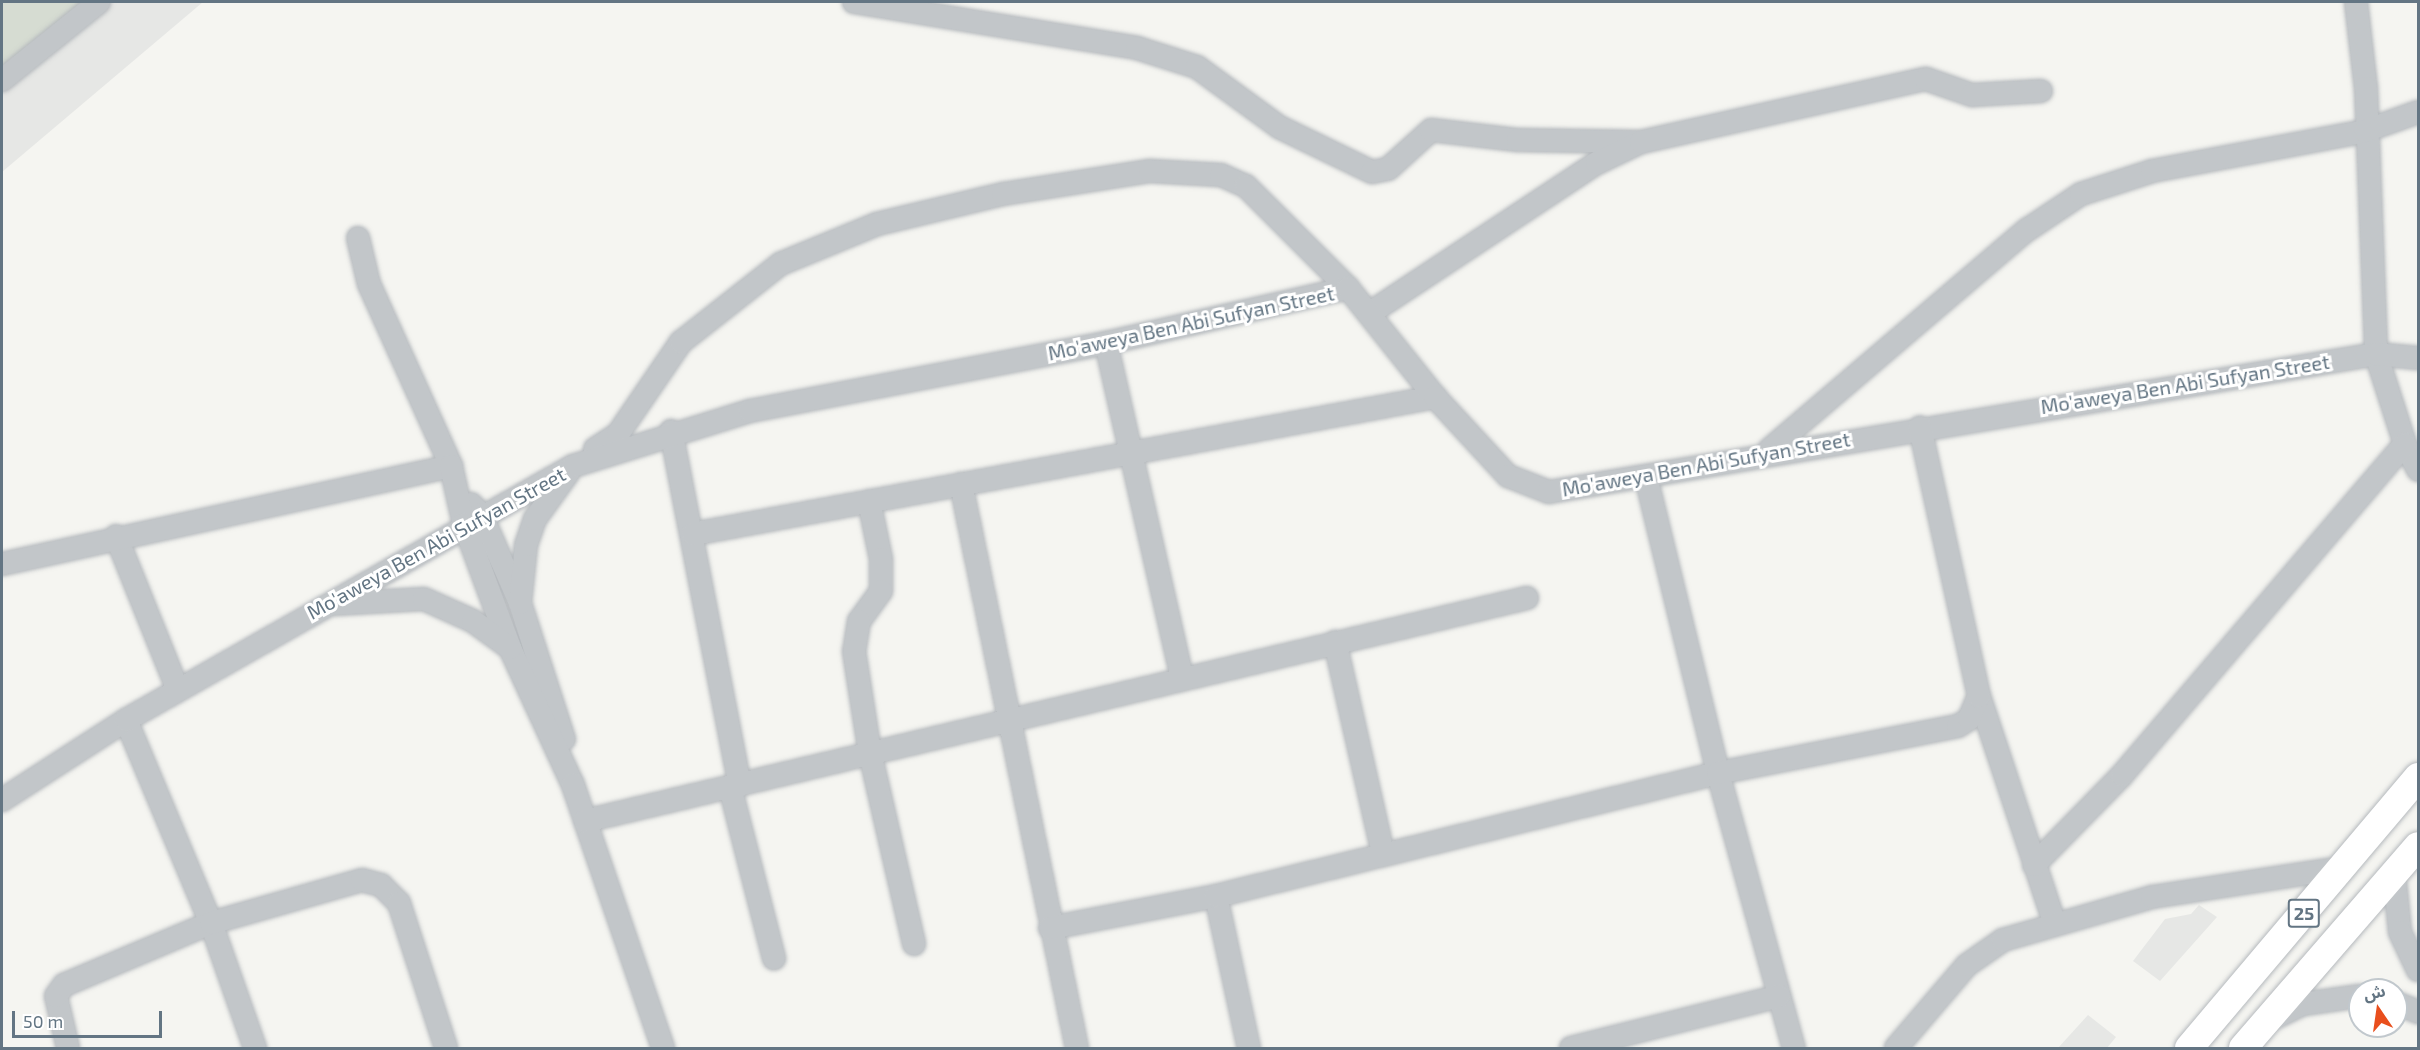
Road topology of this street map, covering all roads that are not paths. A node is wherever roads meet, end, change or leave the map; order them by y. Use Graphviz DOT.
graph roads {
  1 [pos="99,2"];
  2 [pos="2356,2"];
  3 [pos="861,3"];
  4 [pos="2,80"];
  5 [pos="2041,91"];
  6 [pos="2418,112"];
  7 [pos="2365,131"];
  8 [pos="1641,142"];
  9 [pos="358,238"];
  10 [pos="1348,288"];
  11 [pos="1370,314"];
  12 [pos="1106,343"];
  13 [pos="2376,354"];
  14 [pos="2418,358"];
  15 [pos="1435,397"];
  16 [pos="1920,427"];
  17 [pos="671,431"];
  18 [pos="2405,444"];
  19 [pos="1132,451"];
  20 [pos="1768,452"];
  21 [pos="451,466"];
  22 [pos="573,466"];
  23 [pos="2418,470"];
  24 [pos="1646,477"];
  25 [pos="961,484"];
  26 [pos="869,501"];
  27 [pos="473,519"];
  28 [pos="693,534"];
  29 [pos="116,536"];
  30 [pos="2,564"];
  31 [pos="1527,598"];
  32 [pos="520,603"];
  33 [pos="325,604"];
  34 [pos="1335,642"];
  35 [pos="510,648"];
  36 [pos="1182,677"];
  37 [pos="178,690"];
  38 [pos="1979,696"];
  39 [pos="1007,719"];
  40 [pos="126,720"];
  41 [pos="870,753"];
  42 [pos="1718,773"];
  43 [pos="2418,777"];
  44 [pos="573,785"];
  45 [pos="735,786"];
  46 [pos="2,800"];
  47 [pos="585,821"];
  48 [pos="2418,846"];
  49 [pos="1383,853"];
  50 [pos="2034,865"];
  51 [pos="2342,868"];
  52 [pos="2394,872"];
  53 [pos="1216,896"];
  54 [pos="2054,922"];
  55 [pos="211,923"];
  56 [pos="1050,928"];
  57 [pos="914,944"];
  58 [pos="774,958"];
  59 [pos="2418,970"];
  60 [pos="1779,996"];
  61 [pos="2348,998"];
  62 [pos="2265,1022"];
  63 [pos="68,1048"];
  64 [pos="255,1048"];
  65 [pos="446,1048"];
  66 [pos="663,1048"];
  67 [pos="1077,1048"];
  68 [pos="1249,1048"];
  69 [pos="1571,1048"];
  70 [pos="1794,1048"];
  71 [pos="1896,1048"];
  72 [pos="2188,1048"];
  73 [pos="2243,1048"];
  1 -- 4 [label="street"];
  2 -- 7 [label="street"];
  3 -- 8 [label="street"];
  5 -- 8 [label="street"];
  6 -- 7 [label="street"];
  7 -- 13 [label="street"];
  7 -- 20 [label="street"];
  8 -- 11 [label="street"];
  9 -- 21 [label="street"];
  10 -- 11 [label="street, Mo'aweya Ben Abi Sufyan Street"];
  10 -- 12 [label="street, Mo'aweya Ben Abi Sufyan Street"];
  10 -- 22 [label="street"];
  11 -- 15 [label="street, Mo'aweya Ben Abi Sufyan Street"];
  12 -- 17 [label="street, Mo'aweya Ben Abi Sufyan Street"];
  12 -- 19 [label="street"];
  13 -- 14 [label="street, Mo'aweya Ben Abi Sufyan Street"];
  13 -- 16 [label="street, Mo'aweya Ben Abi Sufyan Street"];
  13 -- 18 [label="street"];
  15 -- 19 [label="street"];
  15 -- 24 [label="street, Mo'aweya Ben Abi Sufyan Street"];
  16 -- 20 [label="street, Mo'aweya Ben Abi Sufyan Street"];
  16 -- 38 [label="street"];
  17 -- 22 [label="street, Mo'aweya Ben Abi Sufyan Street"];
  17 -- 28 [label="street"];
  18 -- 23 [label="street"];
  18 -- 50 [label="street"];
  19 -- 25 [label="street"];
  19 -- 36 [label="street"];
  20 -- 24 [label="street, Mo'aweya Ben Abi Sufyan Street"];
  21 -- 27 [label="street"];
  21 -- 29 [label="street"];
  22 -- 27 [label="street, Mo'aweya Ben Abi Sufyan Street"];
  22 -- 32 [label="street"];
  24 -- 42 [label="street"];
  25 -- 26 [label="street"];
  25 -- 39 [label="street"];
  26 -- 28 [label="street"];
  26 -- 41 [label="street"];
  27 -- 32 [label="street"];
  27 -- 33 [label="street, Mo'aweya Ben Abi Sufyan Street"];
  27 -- 35 [label="street"];
  28 -- 45 [label="street"];
  29 -- 30 [label="street"];
  29 -- 37 [label="street"];
  31 -- 34 [label="street"];
  32 -- 44 [label="street"];
  33 -- 35 [label="street"];
  33 -- 37 [label="street, Mo'aweya Ben Abi Sufyan Street"];
  34 -- 36 [label="street"];
  34 -- 49 [label="street"];
  35 -- 44 [label="street"];
  36 -- 39 [label="street"];
  37 -- 40 [label="street, Mo'aweya Ben Abi Sufyan Street"];
  38 -- 42 [label="street"];
  38 -- 50 [label="street"];
  39 -- 41 [label="street"];
  39 -- 56 [label="street"];
  40 -- 46 [label="street, Mo'aweya Ben Abi Sufyan Street"];
  40 -- 55 [label="street"];
  41 -- 45 [label="street"];
  41 -- 57 [label="street"];
  42 -- 49 [label="street"];
  42 -- 60 [label="street"];
  43 -- 51 [label="main road, 25"];
  44 -- 47 [label="street"];
  45 -- 47 [label="street"];
  45 -- 58 [label="street"];
  47 -- 66 [label="street"];
  48 -- 52 [label="main road, 25"];
  49 -- 53 [label="street"];
  50 -- 54 [label="street"];
  51 -- 54 [label="street"];
  51 -- 72 [label="main road, 25"];
  52 -- 59 [label="street"];
  52 -- 62 [label="main road, 25"];
  53 -- 56 [label="street"];
  53 -- 68 [label="street"];
  54 -- 71 [label="street"];
  55 -- 63 [label="street"];
  55 -- 64 [label="street"];
  55 -- 65 [label="street"];
  56 -- 67 [label="street"];
  60 -- 69 [label="street"];
  60 -- 70 [label="street"];
  61 -- 62 [label="street"];
  62 -- 73 [label="main road, 25"];
}
